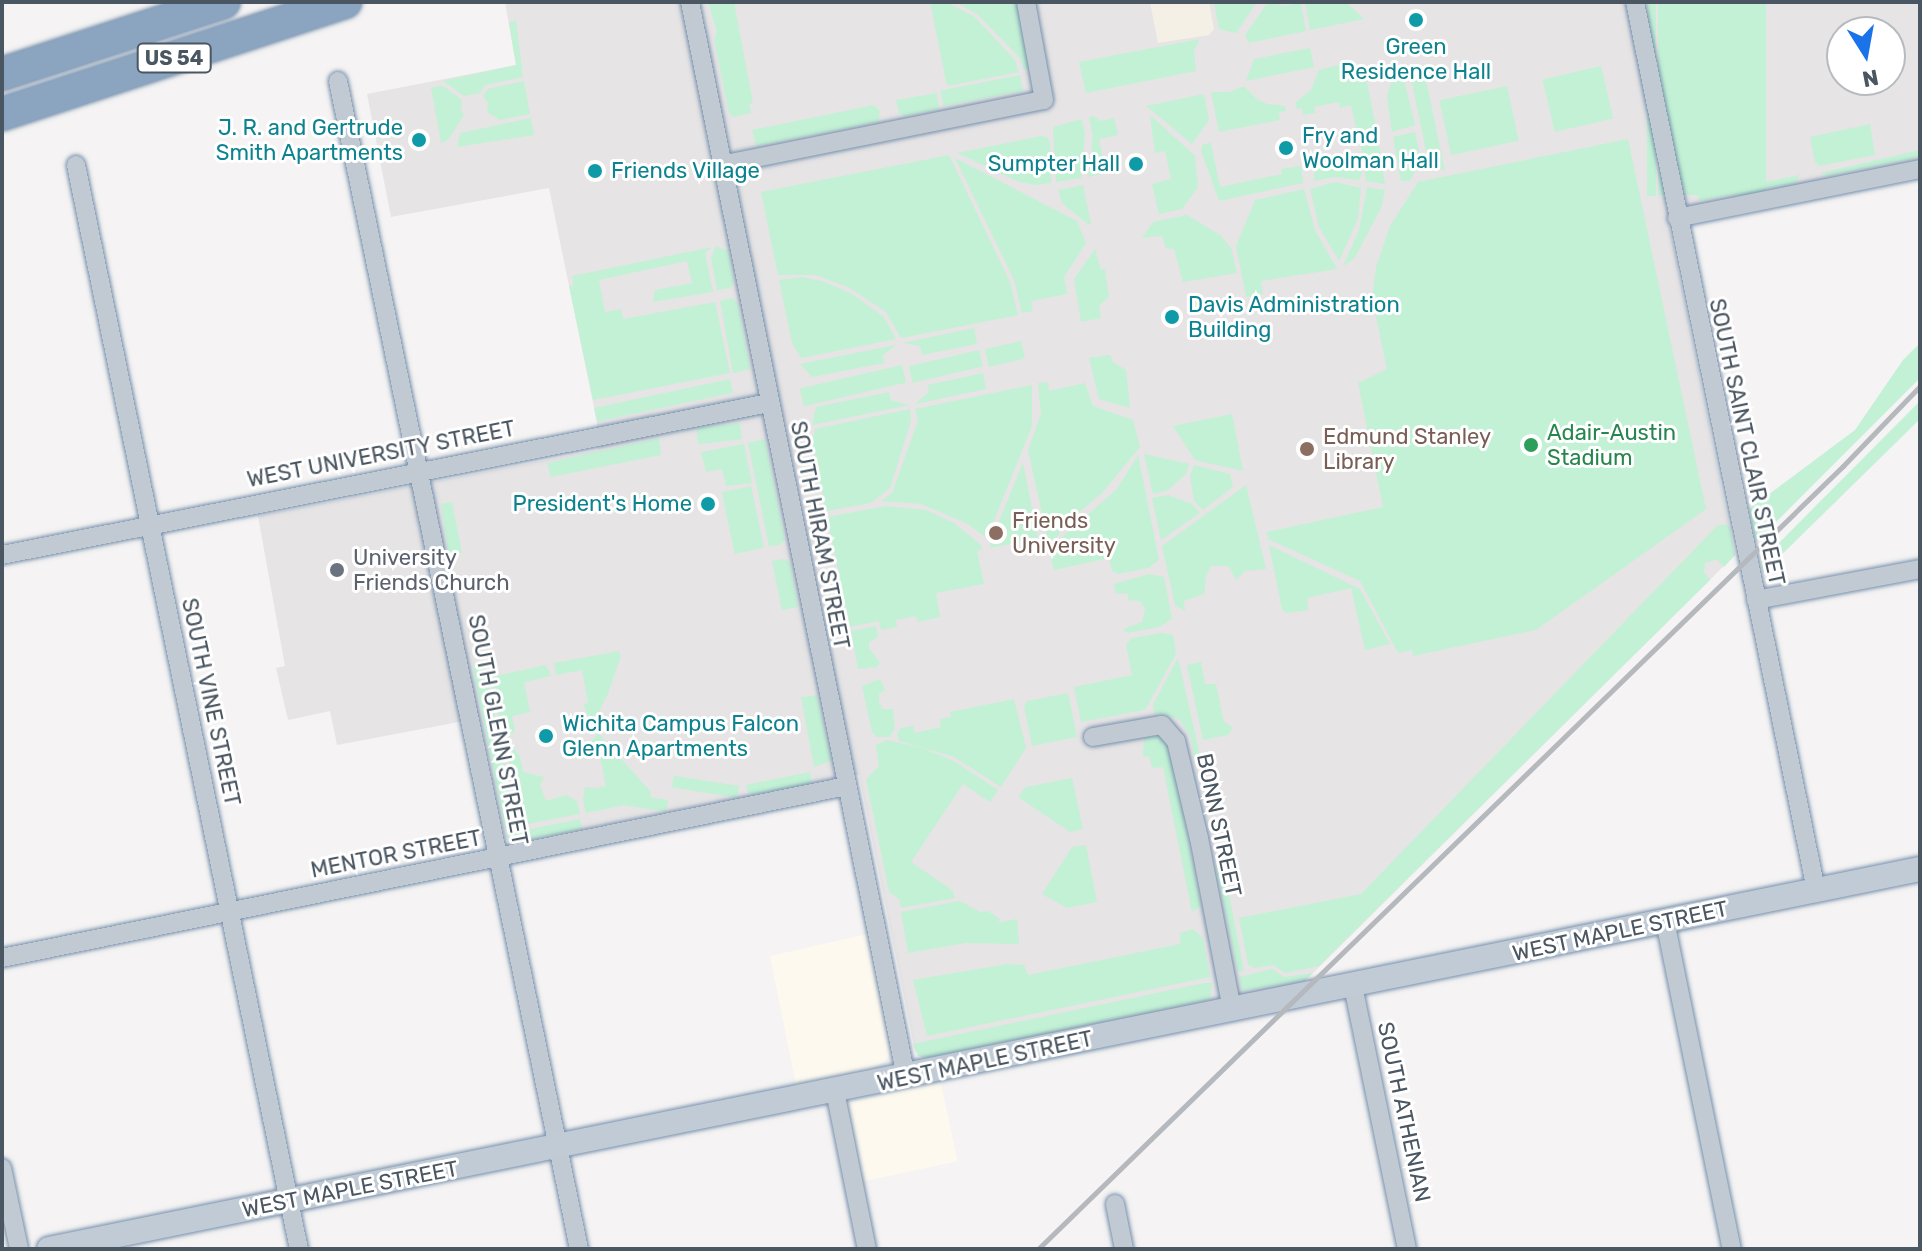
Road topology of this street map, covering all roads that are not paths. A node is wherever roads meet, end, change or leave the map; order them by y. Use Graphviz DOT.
graph roads {
  1 [pos="224,2"];
  2 [pos="345,2"];
  3 [pos="690,2"];
  4 [pos="1026,2"];
  5 [pos="1635,2"];
  6 [pos="2,74"];
  7 [pos="338,81"];
  8 [pos="2,114"];
  9 [pos="76,165"];
  10 [pos="721,165"];
  11 [pos="1920,169"];
  12 [pos="1677,218"];
  13 [pos="769,403"];
  14 [pos="420,471"];
  15 [pos="149,525"];
  16 [pos="2,555"];
  17 [pos="1920,569"];
  18 [pos="1756,600"];
  19 [pos="1093,737"];
  20 [pos="847,786"];
  21 [pos="499,857"];
  22 [pos="1920,869"];
  23 [pos="1816,890"];
  24 [pos="231,911"];
  25 [pos="1665,921"];
  26 [pos="2,958"];
  27 [pos="1353,986"];
  28 [pos="1232,1010"];
  29 [pos="906,1077"];
  30 [pos="835,1091"];
  31 [pos="559,1147"];
  32 [pos="2,1168"];
  33 [pos="290,1201"];
  34 [pos="1115,1204"];
  35 [pos="19,1249"];
  36 [pos="49,1249"];
  37 [pos="299,1249"];
  38 [pos="579,1249"];
  39 [pos="867,1249"];
  40 [pos="1124,1249"];
  41 [pos="1407,1249"];
  42 [pos="1732,1249"];
  1 -- 6 [label="highway, US 54"];
  2 -- 8 [label="highway, US 54"];
  3 -- 10 [label="street, SOUTH HIRAM STREET"];
  4 -- 10 [label="street"];
  5 -- 12 [label="street, SOUTH SAINT CLAIR STREET"];
  7 -- 14 [label="street, SOUTH GLENN STREET"];
  9 -- 15 [label="street, SOUTH VINE STREET"];
  10 -- 13 [label="street, SOUTH HIRAM STREET"];
  11 -- 12 [label="street"];
  12 -- 18 [label="street, SOUTH SAINT CLAIR STREET"];
  13 -- 14 [label="street, WEST UNIVERSITY STREET"];
  13 -- 20 [label="street, SOUTH HIRAM STREET"];
  14 -- 15 [label="street, WEST UNIVERSITY STREET"];
  14 -- 21 [label="street, SOUTH GLENN STREET"];
  15 -- 16 [label="street, WEST UNIVERSITY STREET"];
  15 -- 24 [label="street, SOUTH VINE STREET"];
  17 -- 18 [label="street"];
  18 -- 23 [label="street, SOUTH SAINT CLAIR STREET"];
  19 -- 28 [label="street, BONN STREET"];
  20 -- 21 [label="street, MENTOR STREET"];
  20 -- 29 [label="street, SOUTH HIRAM STREET"];
  21 -- 24 [label="street, MENTOR STREET"];
  21 -- 31 [label="street, SOUTH GLENN STREET"];
  22 -- 23 [label="street, WEST MAPLE STREET"];
  23 -- 25 [label="street, WEST MAPLE STREET"];
  24 -- 26 [label="street, MENTOR STREET"];
  24 -- 33 [label="street, SOUTH VINE STREET"];
  25 -- 27 [label="street, WEST MAPLE STREET"];
  25 -- 42 [label="street"];
  27 -- 28 [label="street, WEST MAPLE STREET"];
  27 -- 41 [label="street, SOUTH ATHENIAN"];
  28 -- 29 [label="street, WEST MAPLE STREET"];
  29 -- 30 [label="street, WEST MAPLE STREET"];
  30 -- 31 [label="street, WEST MAPLE STREET"];
  30 -- 39 [label="street"];
  31 -- 33 [label="street, WEST MAPLE STREET"];
  31 -- 38 [label="street, SOUTH GLENN STREET"];
  32 -- 35 [label="street"];
  33 -- 36 [label="street, WEST MAPLE STREET"];
  33 -- 37 [label="street, SOUTH VINE STREET"];
  34 -- 40 [label="street"];
}
